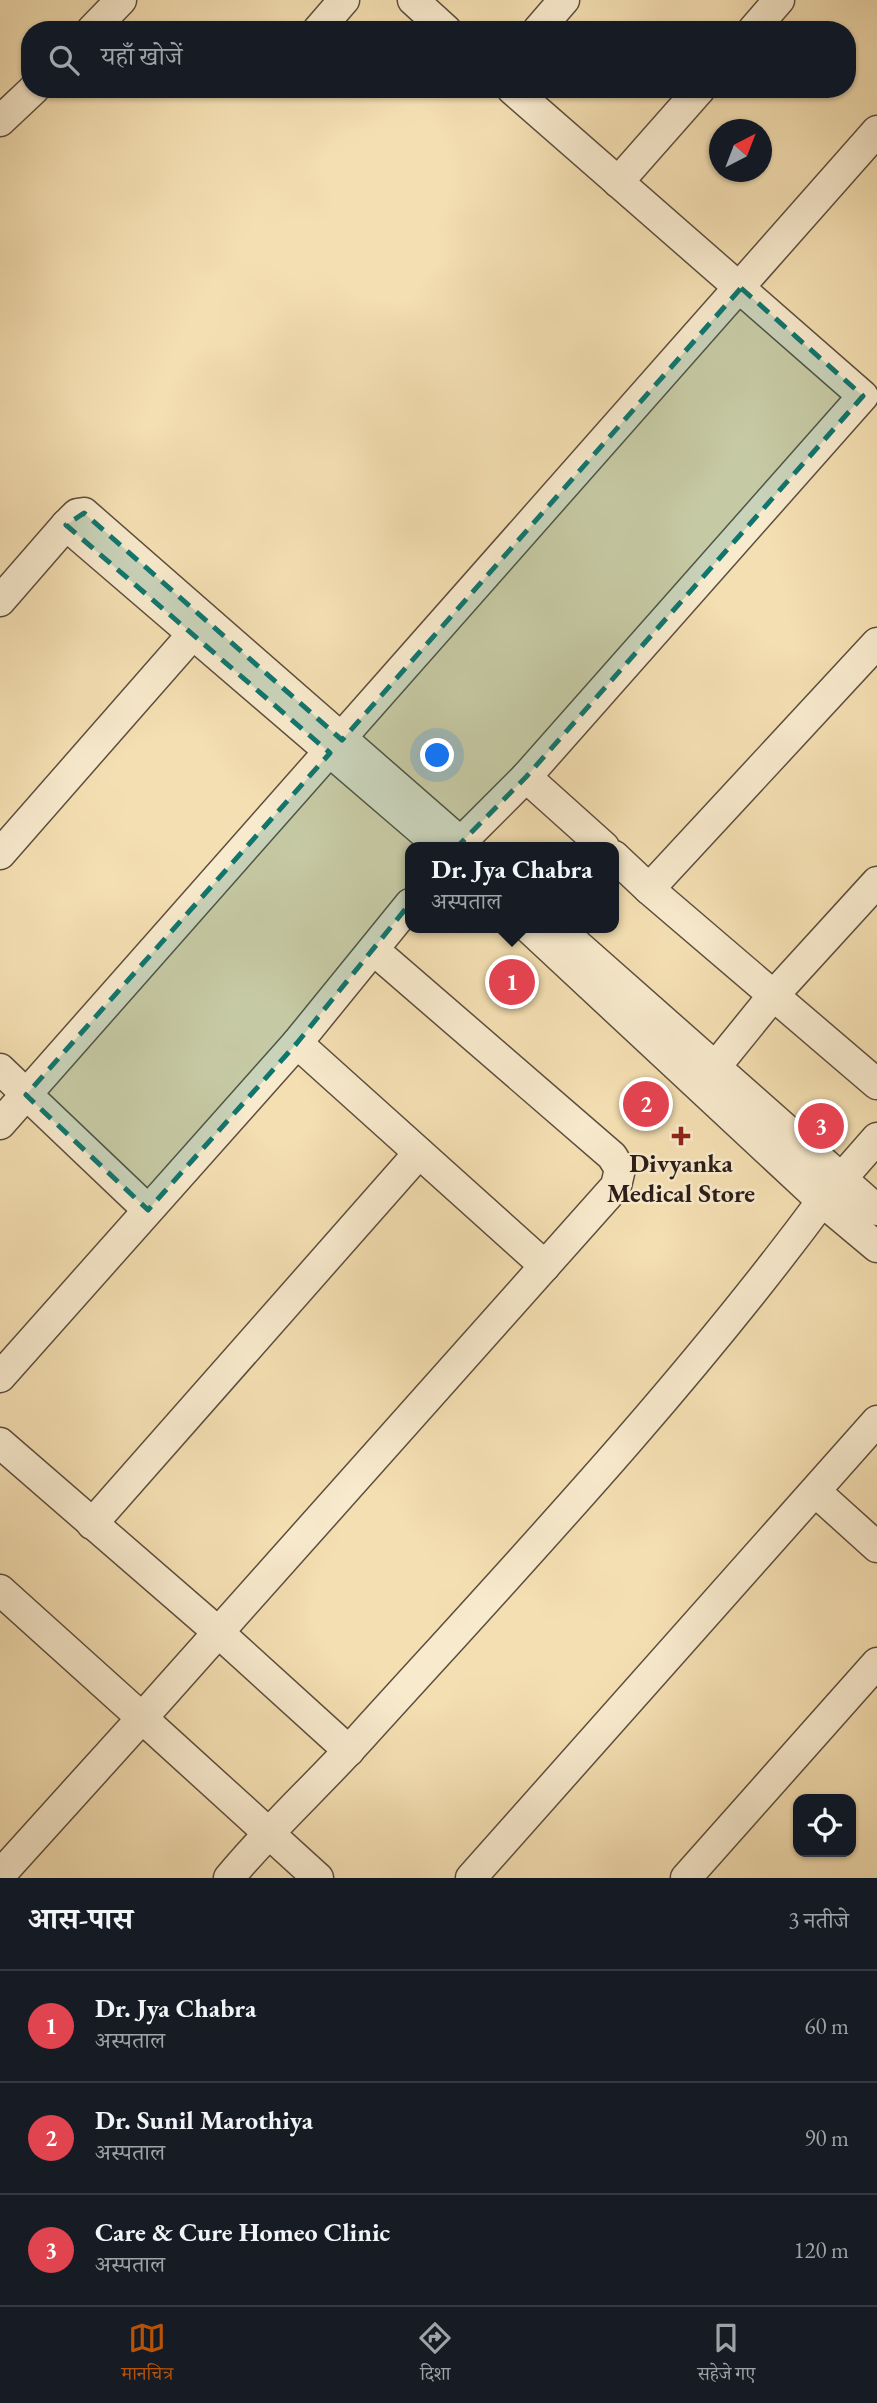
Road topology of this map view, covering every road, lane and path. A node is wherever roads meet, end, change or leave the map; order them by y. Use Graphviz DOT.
graph roads {
  1 [pos="121,0"];
  2 [pos="344,0"];
  3 [pos="414,0"];
  4 [pos="564,0"];
  5 [pos="779,0"];
  6 [pos="101,21"];
  7 [pos="326,21"];
  8 [pos="436,21"];
  9 [pos="546,21"];
  10 [pos="760,21"];
  11 [pos="24,98"];
  12 [pos="522,98"];
  13 [pos="692,98"];
  14 [pos="0,121"];
  15 [pos="877,131"];
  16 [pos="618,182"];
  17 [pos="741,288"];
  18 [pos="872,395"];
  19 [pos="66,525"];
  20 [pos="0,601"];
  21 [pos="192,635"];
  22 [pos="877,643"];
  23 [pos="336,746"];
  24 [pos="526,777"];
  25 [pos="451,842"];
  26 [pos="460,842"];
  27 [pos="598,842"];
  28 [pos="0,855"];
  29 [pos="619,861"];
  30 [pos="877,882"];
  31 [pos="649,889"];
  32 [pos="405,912"];
  33 [pos="535,933"];
  34 [pos="563,933"];
  35 [pos="374,951"];
  36 [pos="772,997"];
  37 [pos="297,1043"];
  38 [pos="0,1069"];
  39 [pos="707,1077"];
  40 [pos="877,1084"];
  41 [pos="26,1095"];
  42 [pos="0,1124"];
  43 [pos="877,1138"];
  44 [pos="419,1153"];
  45 [pos="832,1190"];
  46 [pos="148,1210"];
  47 [pos="877,1210"];
  48 [pos="877,1248"];
  49 [pos="545,1266"];
  50 [pos="0,1377"];
  51 [pos="877,1421"];
  52 [pos="0,1444"];
  53 [pos="816,1492"];
  54 [pos="92,1524"];
  55 [pos="877,1546"];
  56 [pos="5,1606"];
  57 [pos="218,1633"];
  58 [pos="877,1663"];
  59 [pos="142,1718"];
  60 [pos="349,1751"];
  61 [pos="267,1832"];
  62 [pos="485,1873"];
  63 [pos="0,1875"];
  64 [pos="229,1878"];
  65 [pos="318,1878"];
  66 [pos="686,1878"];
  1 -- 6 [label="street"];
  2 -- 7 [label="street"];
  3 -- 8 [label="street"];
  4 -- 9 [label="street"];
  5 -- 10 [label="street"];
  11 -- 14 [label="street"];
  12 -- 16 [label="street"];
  13 -- 16 [label="street"];
  15 -- 17 [label="street"];
  16 -- 17 [label="street"];
  17 -- 18 [label="street"];
  17 -- 23 [label="street"];
  18 -- 24 [label="street"];
  19 -- 20 [label="street"];
  19 -- 21 [label="street"];
  19 -- 23 [label="street"];
  21 -- 23 [label="street"];
  21 -- 28 [label="street"];
  22 -- 31 [label="street"];
  23 -- 25 [label="street"];
  23 -- 41 [label="street"];
  24 -- 26 [label="street"];
  24 -- 27 [label="street"];
  29 -- 31 [label="street"];
  30 -- 36 [label="street"];
  31 -- 36 [label="street"];
  32 -- 35 [label="street"];
  33 -- 39 [label="street"];
  34 -- 39 [label="street"];
  35 -- 37 [label="street"];
  35 -- 49 [label="street"];
  36 -- 39 [label="street"];
  36 -- 40 [label="street"];
  37 -- 44 [label="street"];
  37 -- 46 [label="street"];
  38 -- 41 [label="street"];
  39 -- 45 [label="street"];
  41 -- 42 [label="street"];
  41 -- 46 [label="street"];
  43 -- 45 [label="street"];
  44 -- 49 [label="street"];
  44 -- 54 [label="street"];
  45 -- 47 [label="street"];
  45 -- 48 [label="street"];
  45 -- 60 [label="street"];
  46 -- 50 [label="street"];
  49 -- 57 [label="street"];
  51 -- 53 [label="street"];
  52 -- 54 [label="street"];
  53 -- 55 [label="street"];
  53 -- 62 [label="street"];
  54 -- 57 [label="street"];
  56 -- 59 [label="street"];
  57 -- 59 [label="street"];
  57 -- 60 [label="street"];
  58 -- 66 [label="street"];
  59 -- 61 [label="street"];
  59 -- 63 [label="street"];
  60 -- 61 [label="street"];
  61 -- 64 [label="street"];
  61 -- 65 [label="street"];
}
